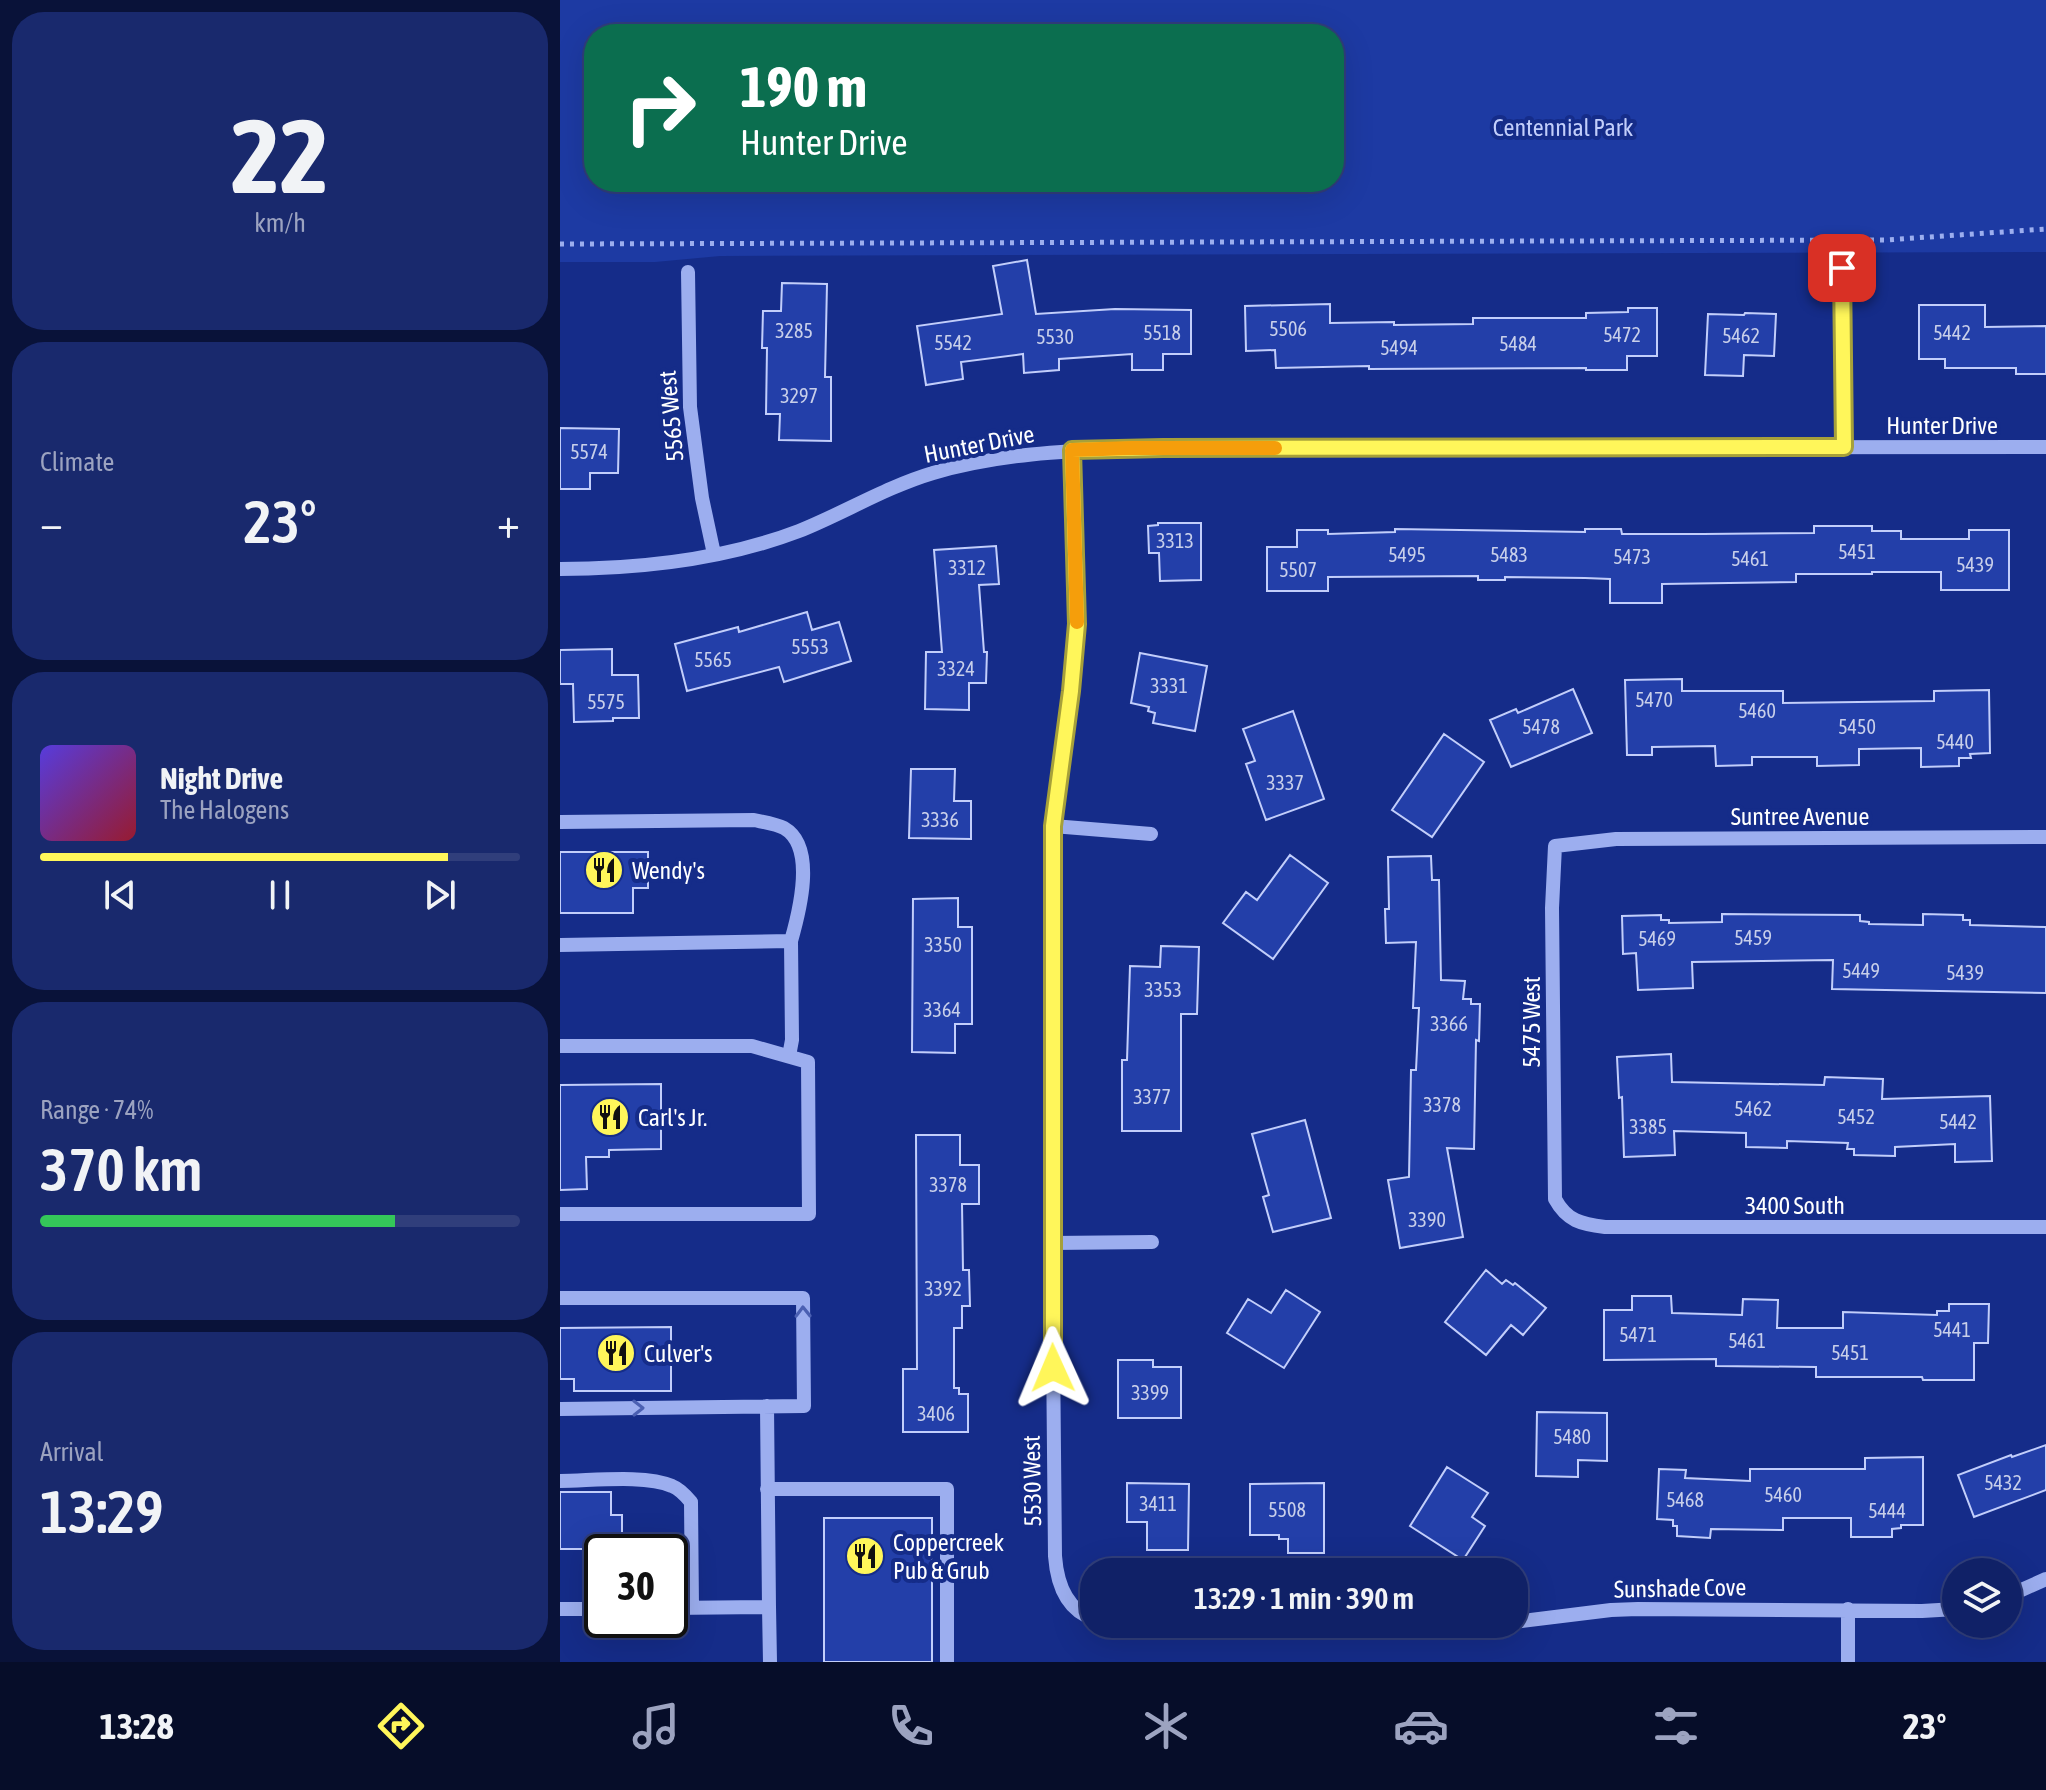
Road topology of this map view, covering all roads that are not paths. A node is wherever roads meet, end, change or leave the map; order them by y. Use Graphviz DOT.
graph roads {
  1 [pos="1842,268"];
  2 [pos="688,272"];
  3 [pos="1844,447"];
  4 [pos="2046,447"];
  5 [pos="1072,450"];
  6 [pos="714,554"];
  7 [pos="560,569"];
  8 [pos="560,822"];
  9 [pos="1053,826"];
  10 [pos="1151,834"];
  11 [pos="2046,837"];
  12 [pos="1555,846"];
  13 [pos="791,941"];
  14 [pos="560,945"];
  15 [pos="560,1046"];
  16 [pos="789,1056"];
  17 [pos="1555,1199"];
  18 [pos="560,1214"];
  19 [pos="2046,1227"];
  20 [pos="1152,1242"];
  21 [pos="1052,1243"];
  22 [pos="560,1298"];
  23 [pos="767,1406"];
  24 [pos="560,1409"];
  25 [pos="560,1481"];
  26 [pos="767,1489"];
  27 [pos="2046,1579"];
  28 [pos="2022,1590"];
  29 [pos="769,1607"];
  30 [pos="688,1608"];
  31 [pos="692,1608"];
  32 [pos="560,1609"];
  33 [pos="584,1609"];
  34 [pos="1848,1609"];
  35 [pos="1942,1610"];
  36 [pos="1080,1611"];
  37 [pos="1528,1620"];
  38 [pos="770,1662"];
  39 [pos="947,1662"];
  40 [pos="1848,1662"];
  1 -- 3 [label="street"];
  2 -- 6 [label="street, 5565 West"];
  3 -- 4 [label="street, Hunter Drive"];
  3 -- 5 [label="street, Hunter Drive"];
  5 -- 6 [label="street, Hunter Drive"];
  5 -- 9 [label="street, 5530 West"];
  6 -- 7 [label="street, Hunter Drive"];
  8 -- 13 [label="street"];
  9 -- 10 [label="street"];
  9 -- 21 [label="street, 5530 West"];
  11 -- 12 [label="street, Suntree Avenue"];
  12 -- 17 [label="street, 5475 West"];
  13 -- 14 [label="street"];
  13 -- 16 [label="street"];
  15 -- 16 [label="street"];
  16 -- 18 [label="street"];
  17 -- 19 [label="street, 3400 South"];
  20 -- 21 [label="street"];
  21 -- 36 [label="street, 5530 West"];
  23 -- 22 [label="street, one-way"];
  24 -- 23 [label="street, one-way"];
  23 -- 26 [label="street"];
  25 -- 31 [label="street"];
  26 -- 29 [label="street"];
  26 -- 39 [label="street"];
  27 -- 28 [label="street"];
  29 -- 31 [label="street"];
  29 -- 38 [label="street"];
  30 -- 31 [label="street"];
  32 -- 33 [label="street"];
  34 -- 35 [label="street, Sunshade Cove"];
  34 -- 37 [label="street, Sunshade Cove"];
  34 -- 40 [label="street"];
}
